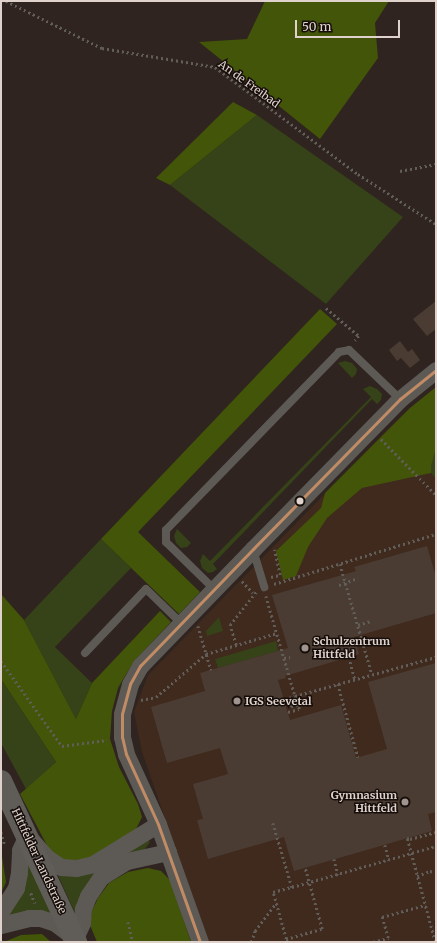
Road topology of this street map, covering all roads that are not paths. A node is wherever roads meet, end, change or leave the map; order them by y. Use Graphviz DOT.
graph roads {
  1 [pos="436,370"];
  2 [pos="400,399"];
  3 [pos="253,549"];
  4 [pos="263,583"];
  5 [pos="214,589"];
  6 [pos="181,623"];
  7 [pos="85,653"];
  8 [pos="1,781"];
  9 [pos="158,824"];
  10 [pos="27,835"];
  11 [pos="168,852"];
  12 [pos="1,911"];
  13 [pos="1,925"];
  14 [pos="76,940"];
  15 [pos="200,942"];
  1 -- 2 [label="street"];
  2 -- 3 [label="street"];
  2 -- 5 [label="lane"];
  3 -- 4 [label="lane"];
  3 -- 5 [label="street"];
  5 -- 6 [label="street"];
  6 -- 7 [label="lane"];
  6 -- 9 [label="street"];
  8 -- 10 [label="main road, Hittfelder Landstraße"];
  9 -- 10 [label="street"];
  9 -- 11 [label="street"];
  10 -- 12 [label="street"];
  10 -- 14 [label="main road, Hittfelder Landstraße"];
  11 -- 14 [label="street"];
  11 -- 15 [label="street"];
  13 -- 14 [label="street"];
}
